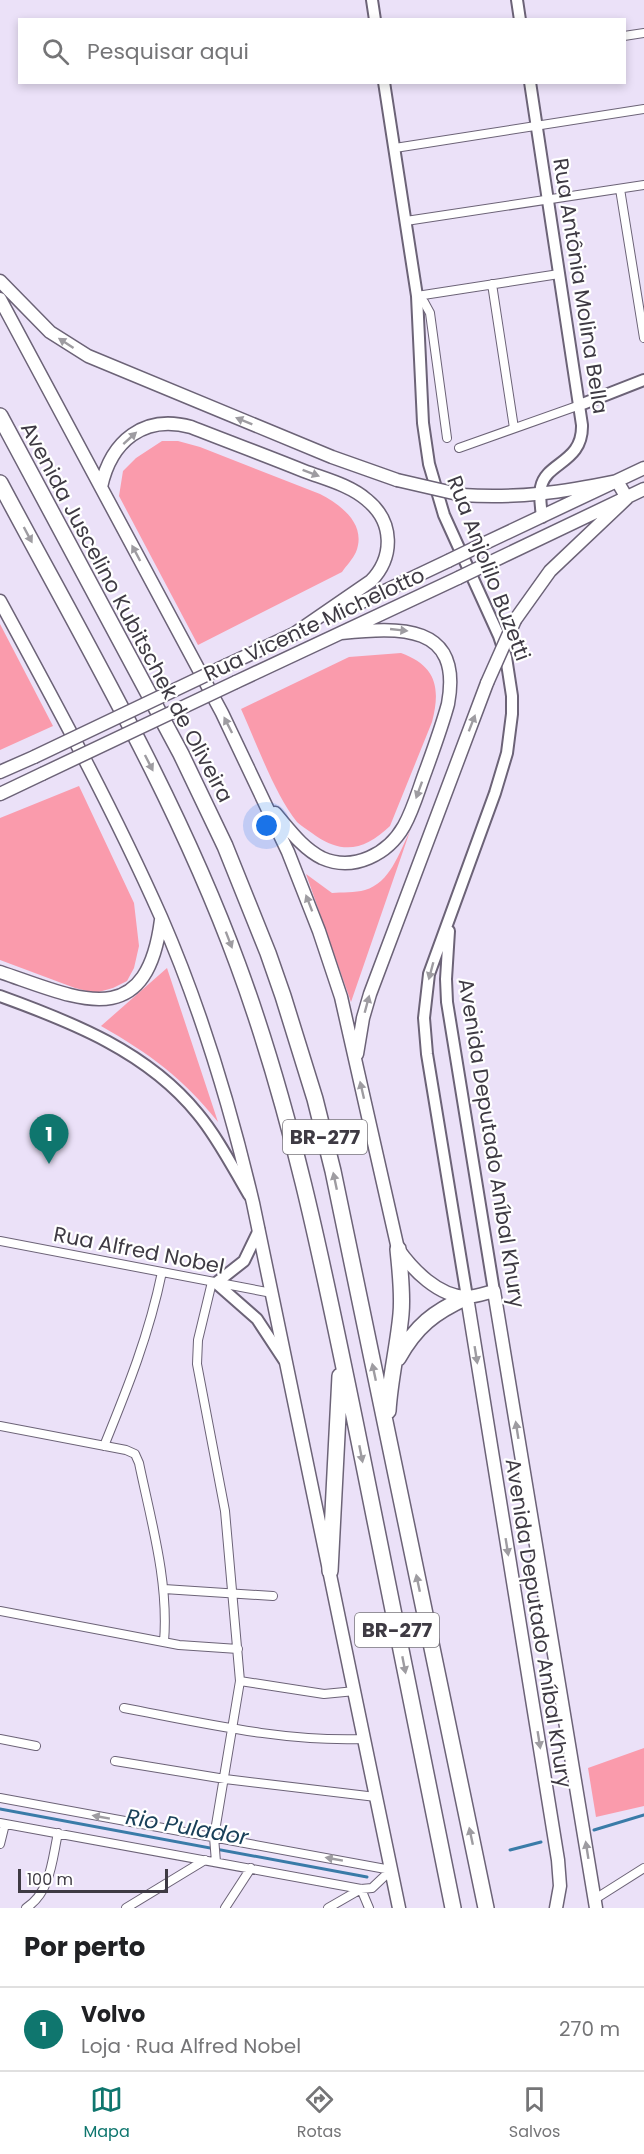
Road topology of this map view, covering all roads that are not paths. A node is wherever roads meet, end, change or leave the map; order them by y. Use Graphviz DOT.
graph roads {
  1 [pos="372,0"];
  2 [pos="517,0"];
  3 [pos="375,18"];
  4 [pos="520,18"];
  5 [pos="644,33"];
  6 [pos="626,36"];
  7 [pos="384,84"];
  8 [pos="530,84"];
  9 [pos="644,109"];
  10 [pos="536,126"];
  11 [pos="395,148"];
  12 [pos="644,185"];
  13 [pos="620,189"];
  14 [pos="548,200"];
  15 [pos="406,221"];
  16 [pos="559,274"];
  17 [pos="0,281"];
  18 [pos="492,284"];
  19 [pos="417,296"];
  20 [pos="0,299"];
  21 [pos="644,338"];
  22 [pos="644,380"];
  23 [pos="580,405"];
  24 [pos="0,416"];
  25 [pos="514,428"];
  26 [pos="447,438"];
  27 [pos="459,448"];
  28 [pos="84,456"];
  29 [pos="111,460"];
  30 [pos="644,468"];
  31 [pos="617,481"];
  32 [pos="0,483"];
  33 [pos="101,487"];
  34 [pos="644,489"];
  35 [pos="540,495"];
  36 [pos="627,498"];
  37 [pos="542,516"];
  38 [pos="0,601"];
  39 [pos="3,610"];
  40 [pos="341,633"];
  41 [pos="294,634"];
  42 [pos="0,772"];
  43 [pos="0,794"];
  44 [pos="264,801"];
  45 [pos="450,916"];
  46 [pos="161,919"];
  47 [pos="0,972"];
  48 [pos="0,996"];
  49 [pos="356,1061"];
  50 [pos="253,1203"];
  51 [pos="259,1230"];
  52 [pos="0,1241"];
  53 [pos="398,1249"];
  54 [pos="162,1272"];
  55 [pos="214,1282"];
  56 [pos="494,1291"];
  57 [pos="272,1293"];
  58 [pos="467,1297"];
  59 [pos="341,1355"];
  60 [pos="287,1365"];
  61 [pos="389,1383"];
  62 [pos="0,1426"];
  63 [pos="387,1432"];
  64 [pos="104,1446"];
  65 [pos="330,1571"];
  66 [pos="164,1589"];
  67 [pos="233,1594"];
  68 [pos="273,1596"];
  69 [pos="0,1611"];
  70 [pos="164,1642"];
  71 [pos="238,1648"];
  72 [pos="240,1681"];
  73 [pos="355,1692"];
  74 [pos="124,1708"];
  75 [pos="233,1729"];
  76 [pos="0,1739"];
  77 [pos="364,1739"];
  78 [pos="36,1746"];
  79 [pos="115,1761"];
  80 [pos="225,1779"];
  81 [pos="376,1797"];
  82 [pos="0,1798"];
  83 [pos="2,1823"];
  84 [pos="58,1833"];
  85 [pos="214,1837"];
  86 [pos="0,1844"];
  87 [pos="205,1860"];
  88 [pos="216,1862"];
  89 [pos="250,1868"];
  90 [pos="644,1868"];
  91 [pos="391,1870"];
  92 [pos="361,1889"];
  93 [pos="485,1900"];
  94 [pos="595,1904"];
  95 [pos="453,1906"];
  96 [pos="26,1908"];
  97 [pos="126,1908"];
  98 [pos="225,1908"];
  99 [pos="328,1908"];
  100 [pos="369,1908"];
  101 [pos="399,1908"];
  102 [pos="556,1908"];
  1 -- 3 [label="main road"];
  2 -- 4 [label="main road"];
  5 -- 6 [label="street"];
  7 -- 11 [label="main road, Rua Anjolilo Buzetti"];
  8 -- 10 [label="main road, Rua Antônia Molina Bella"];
  9 -- 10 [label="street"];
  10 -- 11 [label="street"];
  10 -- 14 [label="main road, Rua Antônia Molina Bella"];
  11 -- 15 [label="main road, Rua Anjolilo Buzetti"];
  12 -- 13 [label="street"];
  13 -- 14 [label="street"];
  13 -- 21 [label="street"];
  14 -- 15 [label="street"];
  14 -- 16 [label="main road, Rua Antônia Molina Bella"];
  15 -- 19 [label="main road, Rua Anjolilo Buzetti"];
  16 -- 18 [label="street"];
  16 -- 23 [label="main road, Rua Antônia Molina Bella"];
  35 -- 17 [label="main road, one-way, bridge"];
  18 -- 19 [label="street"];
  18 -- 25 [label="street"];
  19 -- 26 [label="street"];
  19 -- 45 [label="main road, Rua Anjolilo Buzetti"];
  20 -- 28 [label="main road"];
  22 -- 23 [label="main road"];
  23 -- 25 [label="street"];
  23 -- 35 [label="main road, Rua Antônia Molina Bella"];
  63 -- 24 [label="highway, Avenida Juscelino Kubitschek de Oliveira / BR-277, one-way"];
  25 -- 27 [label="street"];
  28 -- 29 [label="main road"];
  28 -- 33 [label="main road"];
  29 -- 33 [label="main road"];
  29 -- 41 [label="main road, one-way"];
  30 -- 31 [label="main road, Rua Vicente Michelotto"];
  31 -- 35 [label="main road"];
  31 -- 36 [label="main road"];
  31 -- 37 [label="main road, Rua Vicente Michelotto"];
  32 -- 59 [label="highway, BR-277, one-way"];
  44 -- 33 [label="main road, one-way"];
  34 -- 36 [label="main road, Rua Vicente Michelotto"];
  35 -- 37 [label="main road"];
  36 -- 40 [label="main road, Rua Vicente Michelotto, bridge"];
  49 -- 36 [label="main road, one-way, bridge"];
  37 -- 41 [label="main road, Rua Vicente Michelotto, bridge"];
  38 -- 39 [label="main road"];
  39 -- 46 [label="main road"];
  40 -- 43 [label="main road, Rua Vicente Michelotto, bridge"];
  40 -- 44 [label="main road, one-way"];
  41 -- 42 [label="main road, Rua Vicente Michelotto, bridge"];
  49 -- 44 [label="main road, one-way"];
  45 -- 56 [label="main road, Avenida Deputado Aníbal Khury"];
  45 -- 58 [label="main road, Avenida Deputado Aníbal Khury, one-way"];
  46 -- 47 [label="main road"];
  46 -- 50 [label="main road"];
  48 -- 50 [label="main road"];
  53 -- 49 [label="main road, one-way"];
  50 -- 51 [label="main road"];
  51 -- 55 [label="main road"];
  51 -- 57 [label="main road"];
  52 -- 54 [label="street, Rua Alfred Nobel"];
  53 -- 58 [label="main road"];
  53 -- 61 [label="highway"];
  54 -- 55 [label="street, Rua Alfred Nobel"];
  54 -- 64 [label="street"];
  55 -- 57 [label="street, Rua Alfred Nobel"];
  55 -- 60 [label="main road"];
  55 -- 67 [label="street"];
  56 -- 58 [label="main road"];
  94 -- 56 [label="main road, Avenida Deputado Aníbal Khury, one-way"];
  57 -- 60 [label="main road"];
  58 -- 61 [label="highway"];
  58 -- 102 [label="main road, Avenida Deputado Aníbal Khury, one-way"];
  59 -- 65 [label="highway"];
  59 -- 95 [label="highway, BR-277, one-way"];
  60 -- 65 [label="main road"];
  61 -- 63 [label="highway"];
  62 -- 64 [label="street"];
  93 -- 63 [label="highway, Avenida Juscelino Kubitschek de Oliveira / BR-277, one-way"];
  64 -- 66 [label="street"];
  65 -- 73 [label="main road"];
  66 -- 67 [label="street"];
  66 -- 70 [label="street"];
  67 -- 68 [label="street"];
  67 -- 71 [label="street"];
  69 -- 70 [label="street"];
  70 -- 71 [label="street"];
  71 -- 72 [label="street"];
  72 -- 73 [label="street"];
  72 -- 75 [label="street"];
  73 -- 77 [label="main road"];
  74 -- 75 [label="street"];
  75 -- 77 [label="street"];
  75 -- 80 [label="street"];
  76 -- 78 [label="street"];
  77 -- 81 [label="main road"];
  79 -- 80 [label="street"];
  80 -- 81 [label="street"];
  80 -- 85 [label="street"];
  81 -- 91 [label="main road"];
  85 -- 82 [label="street, one-way"];
  83 -- 84 [label="street"];
  83 -- 86 [label="street"];
  84 -- 87 [label="street"];
  84 -- 96 [label="street"];
  85 -- 88 [label="street"];
  91 -- 85 [label="street, one-way"];
  87 -- 88 [label="street"];
  87 -- 97 [label="street"];
  88 -- 89 [label="street"];
  89 -- 92 [label="street"];
  89 -- 98 [label="street"];
  90 -- 94 [label="street"];
  91 -- 92 [label="street"];
  91 -- 101 [label="main road"];
  92 -- 99 [label="street"];
  92 -- 100 [label="street"];
}
